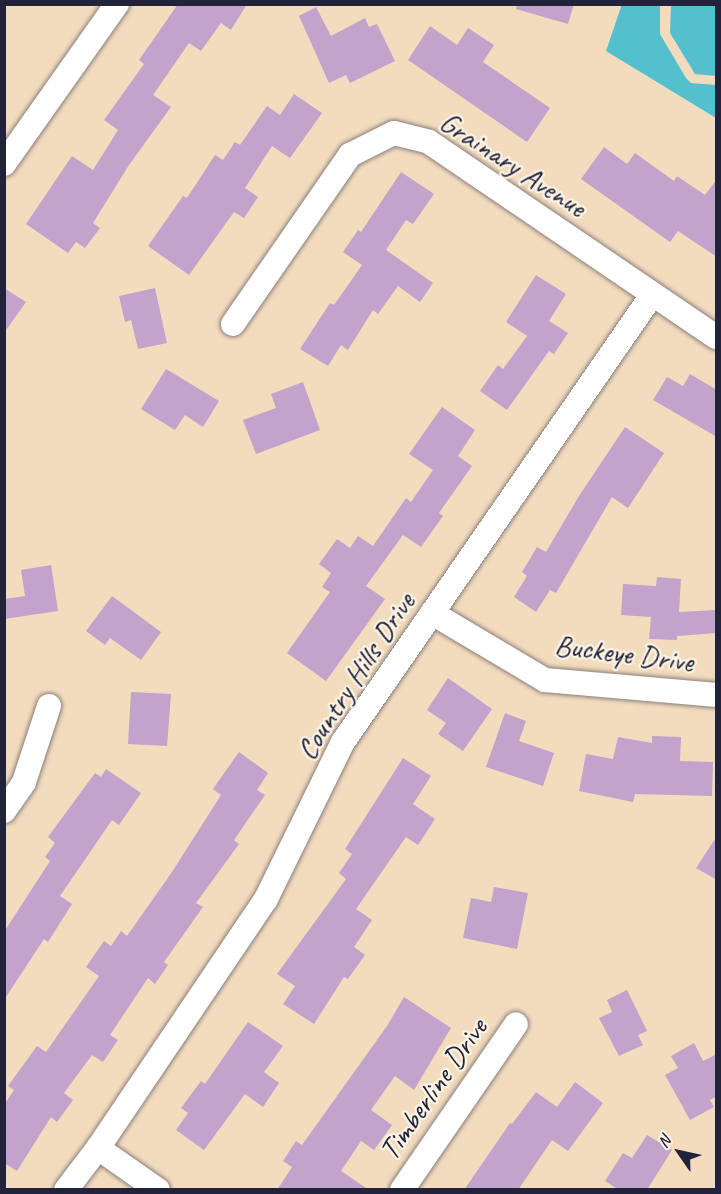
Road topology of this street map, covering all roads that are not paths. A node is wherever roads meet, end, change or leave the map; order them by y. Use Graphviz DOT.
graph roads {
  1 [pos="112,6"];
  2 [pos="4,164"];
  3 [pos="652,295"];
  4 [pos="233,324"];
  5 [pos="717,337"];
  6 [pos="432,613"];
  7 [pos="717,695"];
  8 [pos="49,706"];
  9 [pos="4,811"];
  10 [pos="516,1024"];
  11 [pos="98,1148"];
  12 [pos="66,1190"];
  13 [pos="158,1190"];
  14 [pos="402,1190"];
  1 -- 2 [label="street"];
  3 -- 4 [label="street, Grainary Avenue"];
  3 -- 5 [label="street, Grainary Avenue"];
  3 -- 6 [label="street, Country Hills Drive"];
  6 -- 7 [label="street, Buckeye Drive"];
  6 -- 11 [label="street, Country Hills Drive"];
  8 -- 9 [label="street"];
  10 -- 14 [label="street, Timberline Drive"];
  11 -- 12 [label="street, Country Hills Drive"];
  11 -- 13 [label="street"];
}
